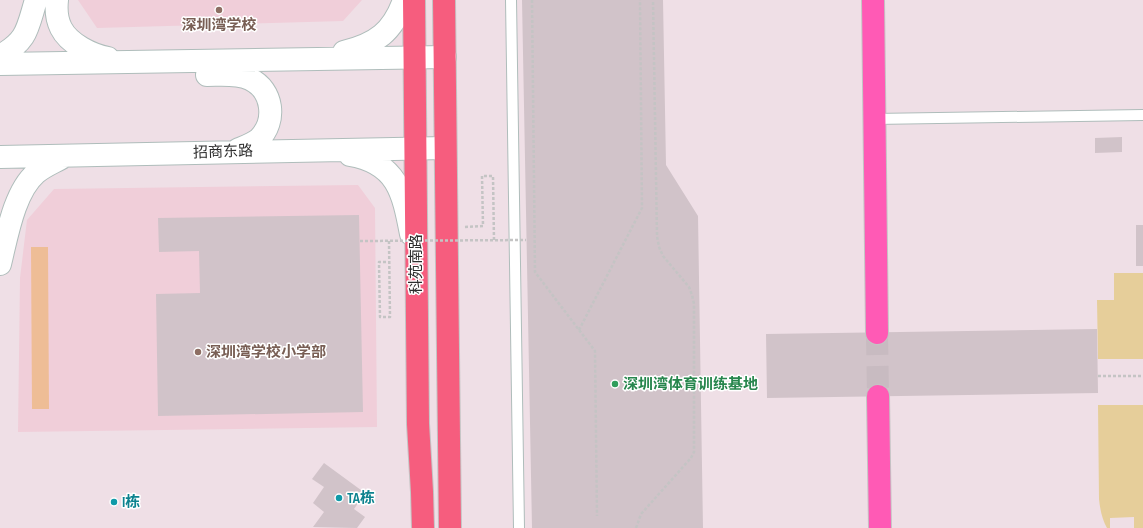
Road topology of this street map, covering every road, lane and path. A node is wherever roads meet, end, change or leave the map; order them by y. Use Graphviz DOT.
graph roads {
  1 [pos="36,0"];
  2 [pos="57,0"];
  3 [pos="404,0"];
  4 [pos="414,0"];
  5 [pos="444,0"];
  6 [pos="511,0"];
  7 [pos="532,0"];
  8 [pos="640,0"];
  9 [pos="653,0"];
  10 [pos="873,0"];
  11 [pos="0,56"];
  12 [pos="445,56"];
  13 [pos="415,57"];
  14 [pos="320,59"];
  15 [pos="128,62"];
  16 [pos="0,64"];
  17 [pos="1143,115"];
  18 [pos="874,118"];
  19 [pos="416,148"];
  20 [pos="445,148"];
  21 [pos="315,149"];
  22 [pos="233,151"];
  23 [pos="65,156"];
  24 [pos="0,157"];
  25 [pos="464,227"];
  26 [pos="494,240"];
  27 [pos="535,240"];
  28 [pos="360,241"];
  29 [pos="389,241"];
  30 [pos="415,258"];
  31 [pos="386,262"];
  32 [pos="0,264"];
  33 [pos="579,330"];
  34 [pos="878,333"];
  35 [pos="1098,376"];
  36 [pos="1143,376"];
  37 [pos="878,396"];
  38 [pos="597,516"];
  39 [pos="422,528"];
  40 [pos="450,528"];
  41 [pos="519,528"];
  42 [pos="636,528"];
  43 [pos="880,528"];
  1 -- 11 [label="street"];
  2 -- 15 [label="street"];
  3 -- 14 [label="street"];
  4 -- 13 [label="main road, 科苑南路"];
  5 -- 12 [label="main road, 科苑南路"];
  6 -- 41 [label="lane"];
  7 -- 27 [label="path"];
  8 -- 33 [label="path"];
  9 -- 42 [label="path"];
  10 -- 18 [label="highway"];
  12 -- 13 [label="street"];
  12 -- 20 [label="main road, 科苑南路"];
  13 -- 14 [label="street"];
  13 -- 19 [label="main road, 科苑南路"];
  14 -- 15 [label="street"];
  15 -- 16 [label="street"];
  15 -- 22 [label="street"];
  17 -- 18 [label="lane"];
  18 -- 34 [label="highway"];
  19 -- 20 [label="street, 招商东路"];
  19 -- 21 [label="street, 招商东路"];
  19 -- 30 [label="main road, 科苑南路"];
  20 -- 40 [label="main road, 科苑南路"];
  21 -- 22 [label="street, 招商东路"];
  21 -- 30 [label="street"];
  22 -- 23 [label="street, 招商东路"];
  23 -- 24 [label="street, 招商东路"];
  23 -- 32 [label="street"];
  25 -- 26 [label="path"];
  26 -- 27 [label="path, bridge"];
  26 -- 29 [label="path, bridge"];
  27 -- 33 [label="path"];
  28 -- 29 [label="path, bridge"];
  29 -- 31 [label="path"];
  30 -- 39 [label="main road, 科苑南路"];
  33 -- 38 [label="path"];
  35 -- 36 [label="path"];
  37 -- 43 [label="highway"];
}
